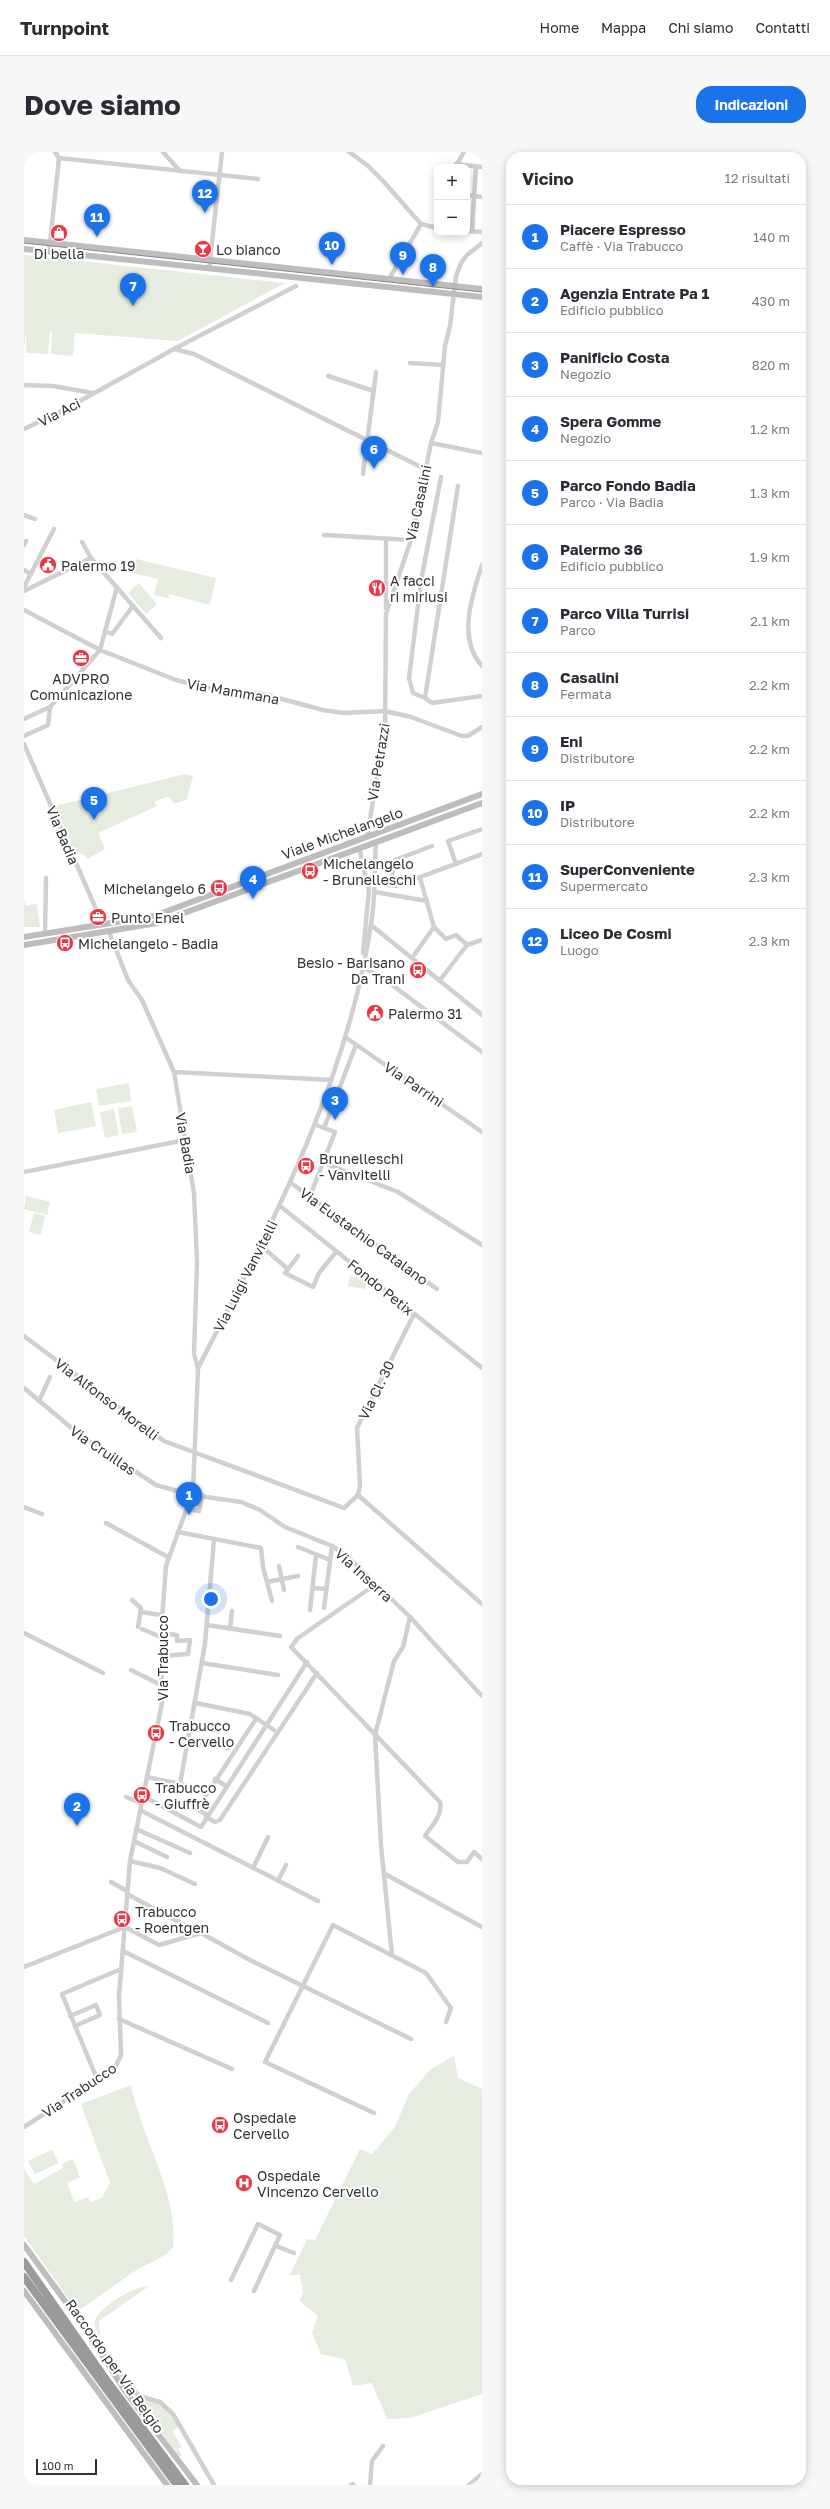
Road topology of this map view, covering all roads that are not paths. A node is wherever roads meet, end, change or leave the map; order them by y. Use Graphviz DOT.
graph roads {
  1 [pos="55,152"];
  2 [pos="163,152"];
  3 [pos="222,152"];
  4 [pos="350,152"];
  5 [pos="464,152"];
  6 [pos="59,158"];
  7 [pos="457,164"];
  8 [pos="470,166"];
  9 [pos="476,166"];
  10 [pos="482,167"];
  11 [pos="179,170"];
  12 [pos="219,175"];
  13 [pos="258,179"];
  14 [pos="470,195"];
  15 [pos="474,196"];
  16 [pos="482,196"];
  17 [pos="422,224"];
  18 [pos="434,227"];
  19 [pos="470,231"];
  20 [pos="482,232"];
  21 [pos="24,240"];
  22 [pos="50,243"];
  23 [pos="482,243"];
  24 [pos="24,249"];
  25 [pos="49,252"];
  26 [pos="210,260"];
  27 [pos="209,269"];
  28 [pos="389,279"];
  29 [pos="296,286"];
  30 [pos="455,286"];
  31 [pos="482,289"];
  32 [pos="454,294"];
  33 [pos="482,298"];
  34 [pos="174,349"];
  35 [pos="410,363"];
  36 [pos="443,365"];
  37 [pos="376,372"];
  38 [pos="328,376"];
  39 [pos="24,385"];
  40 [pos="374,391"];
  41 [pos="93,393"];
  42 [pos="24,429"];
  43 [pos="367,442"];
  44 [pos="431,443"];
  45 [pos="482,453"];
  46 [pos="425,469"];
  47 [pos="363,474"];
  48 [pos="441,477"];
  49 [pos="458,486"];
  50 [pos="24,515"];
  51 [pos="35,519"];
  52 [pos="54,529"];
  53 [pos="324,535"];
  54 [pos="411,540"];
  55 [pos="82,542"];
  56 [pos="386,542"];
  57 [pos="92,558"];
  58 [pos="482,565"];
  59 [pos="24,570"];
  60 [pos="31,574"];
  61 [pos="24,587"];
  62 [pos="117,587"];
  63 [pos="24,591"];
  64 [pos="133,606"];
  65 [pos="24,610"];
  66 [pos="386,614"];
  67 [pos="105,631"];
  68 [pos="161,638"];
  69 [pos="100,650"];
  70 [pos="482,666"];
  71 [pos="482,696"];
  72 [pos="425,698"];
  73 [pos="50,707"];
  74 [pos="385,711"];
  75 [pos="24,719"];
  76 [pos="482,727"];
  77 [pos="24,736"];
  78 [pos="24,744"];
  79 [pos="482,794"];
  80 [pos="482,803"];
  81 [pos="482,829"];
  82 [pos="366,837"];
  83 [pos="376,842"];
  84 [pos="432,846"];
  85 [pos="359,848"];
  86 [pos="482,854"];
  87 [pos="456,864"];
  88 [pos="280,869"];
  89 [pos="283,877"];
  90 [pos="46,878"];
  91 [pos="420,878"];
  92 [pos="376,882"];
  93 [pos="390,885"];
  94 [pos="376,892"];
  95 [pos="427,901"];
  96 [pos="103,925"];
  97 [pos="371,925"];
  98 [pos="434,927"];
  99 [pos="109,932"];
  100 [pos="45,934"];
  101 [pos="24,937"];
  102 [pos="482,940"];
  103 [pos="24,945"];
  104 [pos="467,945"];
  105 [pos="412,958"];
  106 [pos="362,967"];
  107 [pos="440,980"];
  108 [pos="482,1015"];
  109 [pos="345,1037"];
  110 [pos="356,1045"];
  111 [pos="482,1052"];
  112 [pos="174,1072"];
  113 [pos="332,1080"];
  114 [pos="316,1124"];
  115 [pos="324,1128"];
  116 [pos="482,1132"];
  117 [pos="185,1140"];
  118 [pos="324,1163"];
  119 [pos="24,1172"];
  120 [pos="291,1183"];
  121 [pos="310,1196"];
  122 [pos="280,1206"];
  123 [pos="482,1245"];
  124 [pos="261,1246"];
  125 [pos="336,1252"];
  126 [pos="298,1256"];
  127 [pos="288,1268"];
  128 [pos="437,1289"];
  129 [pos="414,1314"];
  130 [pos="24,1336"];
  131 [pos="198,1368"];
  132 [pos="482,1368"];
  133 [pos="50,1377"];
  134 [pos="24,1388"];
  135 [pos="39,1402"];
  136 [pos="195,1452"];
  137 [pos="192,1495"];
  138 [pos="202,1495"];
  139 [pos="358,1495"];
  140 [pos="24,1506"];
  141 [pos="188,1509"];
  142 [pos="42,1514"];
  143 [pos="106,1523"];
  144 [pos="178,1532"];
  145 [pos="214,1539"];
  146 [pos="332,1546"];
  147 [pos="298,1547"];
  148 [pos="316,1555"];
  149 [pos="168,1556"];
  150 [pos="330,1560"];
  151 [pos="279,1566"];
  152 [pos="298,1576"];
  153 [pos="282,1579"];
  154 [pos="267,1582"];
  155 [pos="376,1584"];
  156 [pos="313,1588"];
  157 [pos="326,1589"];
  158 [pos="284,1590"];
  159 [pos="132,1600"];
  160 [pos="272,1601"];
  161 [pos="482,1604"];
  162 [pos="324,1608"];
  163 [pos="310,1610"];
  164 [pos="232,1611"];
  165 [pos="141,1612"];
  166 [pos="161,1615"];
  167 [pos="410,1617"];
  168 [pos="207,1626"];
  169 [pos="230,1629"];
  170 [pos="24,1633"];
  171 [pos="161,1635"];
  172 [pos="280,1636"];
  173 [pos="162,1656"];
  174 [pos="306,1662"];
  175 [pos="202,1663"];
  176 [pos="131,1670"];
  177 [pos="103,1673"];
  178 [pos="317,1673"];
  179 [pos="278,1675"];
  180 [pos="163,1686"];
  181 [pos="482,1696"];
  182 [pos="196,1703"];
  183 [pos="256,1719"];
  184 [pos="266,1724"];
  185 [pos="274,1730"];
  186 [pos="375,1735"];
  187 [pos="188,1740"];
  188 [pos="228,1748"];
  189 [pos="147,1777"];
  190 [pos="215,1779"];
  191 [pos="180,1784"];
  192 [pos="226,1786"];
  193 [pos="199,1788"];
  194 [pos="143,1796"];
  195 [pos="126,1797"];
  196 [pos="141,1803"];
  197 [pos="140,1810"];
  198 [pos="207,1816"];
  199 [pos="136,1829"];
  200 [pos="268,1837"];
  201 [pos="134,1840"];
  202 [pos="190,1854"];
  203 [pos="167,1856"];
  204 [pos="482,1859"];
  205 [pos="130,1862"];
  206 [pos="286,1865"];
  207 [pos="253,1868"];
  208 [pos="385,1874"];
  209 [pos="278,1881"];
  210 [pos="111,1882"];
  211 [pos="196,1884"];
  212 [pos="127,1892"];
  213 [pos="318,1902"];
  214 [pos="125,1927"];
  215 [pos="482,1927"];
  216 [pos="196,1932"];
  217 [pos="123,1951"];
  218 [pos="392,1955"];
  219 [pos="24,1966"];
  220 [pos="122,1970"];
  221 [pos="302,1987"];
  222 [pos="70,2016"];
  223 [pos="119,2019"];
  224 [pos="446,2022"];
  225 [pos="268,2023"];
  226 [pos="75,2026"];
  227 [pos="411,2039"];
  228 [pos="232,2069"];
  229 [pos="97,2079"];
  230 [pos="374,2113"];
  231 [pos="24,2127"];
  232 [pos="24,2245"];
  233 [pos="276,2246"];
  234 [pos="294,2253"];
  235 [pos="24,2262"];
  236 [pos="24,2278"];
  237 [pos="231,2280"];
  238 [pos="24,2290"];
  239 [pos="254,2291"];
  240 [pos="97,2345"];
  241 [pos="383,2446"];
  242 [pos="482,2474"];
  243 [pos="167,2485"];
  244 [pos="177,2485"];
  245 [pos="185,2485"];
  246 [pos="197,2485"];
  247 [pos="214,2485"];
  248 [pos="370,2485"];
  249 [pos="469,2485"];
  1 -- 6 [label="street"];
  2 -- 11 [label="street"];
  3 -- 12 [label="street"];
  4 -- 17 [label="street"];
  5 -- 7 [label="street"];
  6 -- 11 [label="street"];
  6 -- 22 [label="street"];
  8 -- 9 [label="street"];
  9 -- 10 [label="street"];
  9 -- 15 [label="street"];
  11 -- 12 [label="street"];
  12 -- 13 [label="street"];
  12 -- 26 [label="street"];
  14 -- 15 [label="street"];
  15 -- 16 [label="street"];
  15 -- 19 [label="street"];
  17 -- 18 [label="street"];
  17 -- 28 [label="street"];
  19 -- 20 [label="street"];
  21 -- 22 [label="street"];
  22 -- 25 [label="street"];
  22 -- 26 [label="street"];
  23 -- 30 [label="street"];
  24 -- 25 [label="street"];
  25 -- 27 [label="street"];
  26 -- 27 [label="street"];
  26 -- 28 [label="street"];
  27 -- 32 [label="street"];
  28 -- 30 [label="street"];
  29 -- 34 [label="street, Via Aci"];
  30 -- 31 [label="street"];
  30 -- 32 [label="street, Via Casalini"];
  32 -- 33 [label="street"];
  32 -- 36 [label="street, Via Casalini"];
  34 -- 41 [label="street, Via Aci"];
  34 -- 43 [label="street"];
  35 -- 36 [label="street"];
  36 -- 44 [label="street, Via Casalini"];
  37 -- 40 [label="street"];
  38 -- 40 [label="street"];
  39 -- 41 [label="street"];
  40 -- 43 [label="street"];
  41 -- 42 [label="street, Via Aci"];
  43 -- 46 [label="street"];
  43 -- 47 [label="street"];
  44 -- 45 [label="street"];
  44 -- 46 [label="street, Via Casalini"];
  46 -- 54 [label="street, Via Casalini"];
  48 -- 72 [label="street"];
  49 -- 72 [label="street"];
  50 -- 51 [label="street"];
  52 -- 60 [label="street"];
  53 -- 54 [label="street"];
  54 -- 66 [label="street, Via Casalini"];
  55 -- 57 [label="street"];
  56 -- 66 [label="street"];
  57 -- 62 [label="street"];
  57 -- 63 [label="street"];
  58 -- 70 [label="street"];
  59 -- 60 [label="street"];
  60 -- 61 [label="street"];
  62 -- 64 [label="street"];
  62 -- 67 [label="street"];
  64 -- 67 [label="street"];
  64 -- 68 [label="street"];
  65 -- 69 [label="street, Via Mammana"];
  66 -- 74 [label="street, Via Casalini"];
  67 -- 69 [label="street"];
  69 -- 73 [label="street"];
  69 -- 74 [label="street, Via Mammana"];
  71 -- 72 [label="street"];
  73 -- 75 [label="street"];
  73 -- 77 [label="street"];
  74 -- 76 [label="street, Via Mammana"];
  74 -- 82 [label="street, Via Petrazzi"];
  78 -- 96 [label="street, Via Badia"];
  79 -- 82 [label="street, Viale Michelangelo"];
  80 -- 83 [label="street, Viale Michelangelo"];
  81 -- 87 [label="street"];
  82 -- 88 [label="street, Viale Michelangelo"];
  83 -- 85 [label="street, Viale Michelangelo"];
  83 -- 92 [label="street"];
  84 -- 93 [label="street"];
  85 -- 89 [label="street, Viale Michelangelo"];
  85 -- 106 [label="street"];
  86 -- 87 [label="street"];
  87 -- 91 [label="street"];
  88 -- 89 [label="street"];
  88 -- 96 [label="street, Viale Michelangelo"];
  89 -- 99 [label="street, Viale Michelangelo"];
  90 -- 100 [label="street"];
  91 -- 93 [label="street"];
  91 -- 95 [label="street"];
  92 -- 93 [label="street"];
  92 -- 94 [label="street"];
  94 -- 95 [label="street"];
  94 -- 97 [label="street"];
  95 -- 98 [label="street"];
  96 -- 100 [label="street, Viale Michelangelo"];
  97 -- 105 [label="street"];
  97 -- 106 [label="street"];
  98 -- 104 [label="street"];
  98 -- 105 [label="street"];
  99 -- 103 [label="street, Viale Michelangelo"];
  99 -- 112 [label="street, Via Badia"];
  100 -- 101 [label="street, Viale Michelangelo"];
  102 -- 104 [label="street"];
  104 -- 107 [label="street"];
  105 -- 107 [label="street"];
  106 -- 109 [label="street, Via Luigi Vanvitelli"];
  106 -- 111 [label="street"];
  107 -- 108 [label="street"];
  109 -- 110 [label="street, Via Parrini"];
  109 -- 113 [label="street, Via Luigi Vanvitelli"];
  110 -- 115 [label="street"];
  110 -- 116 [label="street, Via Parrini"];
  112 -- 113 [label="street"];
  112 -- 117 [label="street, Via Badia"];
  113 -- 114 [label="street, Via Luigi Vanvitelli"];
  114 -- 115 [label="street"];
  114 -- 120 [label="street, Via Luigi Vanvitelli"];
  115 -- 118 [label="street"];
  117 -- 119 [label="street"];
  117 -- 131 [label="street, Via Badia"];
  118 -- 121 [label="street"];
  118 -- 123 [label="street"];
  120 -- 121 [label="street, Via Eustachio Catalano"];
  120 -- 122 [label="street, Via Luigi Vanvitelli"];
  121 -- 128 [label="street, Via Eustachio Catalano"];
  122 -- 124 [label="street, Via Luigi Vanvitelli"];
  122 -- 125 [label="street, Fondo Petix"];
  124 -- 127 [label="street"];
  124 -- 131 [label="street, Via Luigi Vanvitelli"];
  125 -- 127 [label="street"];
  125 -- 129 [label="street, Fondo Petix"];
  126 -- 127 [label="street"];
  129 -- 132 [label="street, Fondo Petix"];
  129 -- 139 [label="street, Via Cl. 30"];
  130 -- 136 [label="street, Via Alfonso Morelli"];
  131 -- 136 [label="street, Via Trabucco"];
  133 -- 135 [label="street"];
  134 -- 135 [label="street, Via Cruillas"];
  135 -- 137 [label="street, Via Cruillas"];
  136 -- 137 [label="street, Via Trabucco"];
  136 -- 139 [label="street, Via Alfonso Morelli"];
  137 -- 138 [label="street, Via Inserra"];
  137 -- 141 [label="street, Via Trabucco"];
  138 -- 141 [label="street"];
  138 -- 146 [label="street, Via Inserra"];
  139 -- 161 [label="street"];
  140 -- 142 [label="street"];
  141 -- 144 [label="street, Via Trabucco"];
  143 -- 149 [label="street"];
  144 -- 145 [label="street"];
  144 -- 149 [label="street, Via Trabucco"];
  145 -- 154 [label="street"];
  145 -- 168 [label="street"];
  146 -- 150 [label="street"];
  146 -- 155 [label="street, Via Inserra"];
  147 -- 148 [label="street"];
  148 -- 150 [label="street"];
  148 -- 156 [label="street"];
  149 -- 166 [label="street, Via Trabucco"];
  150 -- 157 [label="street"];
  151 -- 153 [label="street"];
  152 -- 153 [label="street"];
  153 -- 154 [label="street"];
  153 -- 158 [label="street"];
  154 -- 160 [label="street"];
  155 -- 167 [label="street, Via Inserra"];
  155 -- 174 [label="street"];
  156 -- 157 [label="street"];
  156 -- 163 [label="street"];
  157 -- 162 [label="street"];
  159 -- 165 [label="street"];
  164 -- 169 [label="street"];
  165 -- 166 [label="street"];
  165 -- 171 [label="street"];
  166 -- 171 [label="street, Via Trabucco"];
  167 -- 181 [label="street, Via Inserra"];
  167 -- 186 [label="street"];
  168 -- 169 [label="street"];
  168 -- 175 [label="street"];
  169 -- 172 [label="street"];
  170 -- 177 [label="street"];
  171 -- 173 [label="street, Via Trabucco"];
  171 -- 173 [label="street"];
  173 -- 180 [label="street, Via Trabucco"];
  174 -- 178 [label="street"];
  174 -- 184 [label="street"];
  175 -- 179 [label="street"];
  175 -- 182 [label="street"];
  176 -- 180 [label="street"];
  178 -- 186 [label="street"];
  178 -- 198 [label="street"];
  180 -- 189 [label="street, Via Trabucco"];
  182 -- 183 [label="street"];
  182 -- 187 [label="street"];
  183 -- 184 [label="street"];
  183 -- 190 [label="street"];
  184 -- 185 [label="street"];
  184 -- 192 [label="street"];
  186 -- 204 [label="street"];
  186 -- 208 [label="street"];
  187 -- 188 [label="street"];
  187 -- 191 [label="street"];
  189 -- 191 [label="street"];
  189 -- 194 [label="street, Via Trabucco"];
  190 -- 192 [label="street"];
  190 -- 198 [label="street"];
  191 -- 193 [label="street"];
  192 -- 198 [label="street"];
  194 -- 196 [label="street, Via Trabucco"];
  194 -- 198 [label="street"];
  195 -- 196 [label="street"];
  196 -- 197 [label="street, Via Trabucco"];
  197 -- 199 [label="street, Via Trabucco"];
  197 -- 207 [label="street"];
  199 -- 201 [label="street, Via Trabucco"];
  199 -- 202 [label="street"];
  200 -- 207 [label="street"];
  201 -- 203 [label="street"];
  201 -- 205 [label="street, Via Trabucco"];
  205 -- 211 [label="street"];
  205 -- 212 [label="street, Via Trabucco"];
  206 -- 209 [label="street"];
  207 -- 209 [label="street"];
  208 -- 215 [label="street"];
  208 -- 218 [label="street"];
  209 -- 213 [label="street"];
  210 -- 212 [label="street"];
  212 -- 214 [label="street, Via Trabucco"];
  212 -- 216 [label="street"];
  214 -- 216 [label="street"];
  214 -- 217 [label="street, Via Trabucco"];
  214 -- 219 [label="street"];
  216 -- 221 [label="street"];
  217 -- 220 [label="street, Via Trabucco"];
  217 -- 225 [label="street"];
  218 -- 221 [label="street"];
  218 -- 224 [label="street"];
  220 -- 222 [label="street"];
  220 -- 223 [label="street, Via Trabucco"];
  221 -- 227 [label="street"];
  221 -- 230 [label="street"];
  222 -- 226 [label="street"];
  222 -- 226 [label="street"];
  223 -- 228 [label="street"];
  223 -- 229 [label="street, Via Trabucco"];
  226 -- 229 [label="street"];
  229 -- 231 [label="street, Via Trabucco"];
  232 -- 240 [label="street"];
  233 -- 234 [label="street"];
  233 -- 237 [label="street"];
  233 -- 239 [label="street"];
  235 -- 245 [label="highway, Raccordo per Via Belgio"];
  236 -- 244 [label="highway, Raccordo per Via Belgio"];
  238 -- 243 [label="street"];
  240 -- 246 [label="street"];
  240 -- 247 [label="street"];
  241 -- 248 [label="street"];
  242 -- 249 [label="street"];
}
